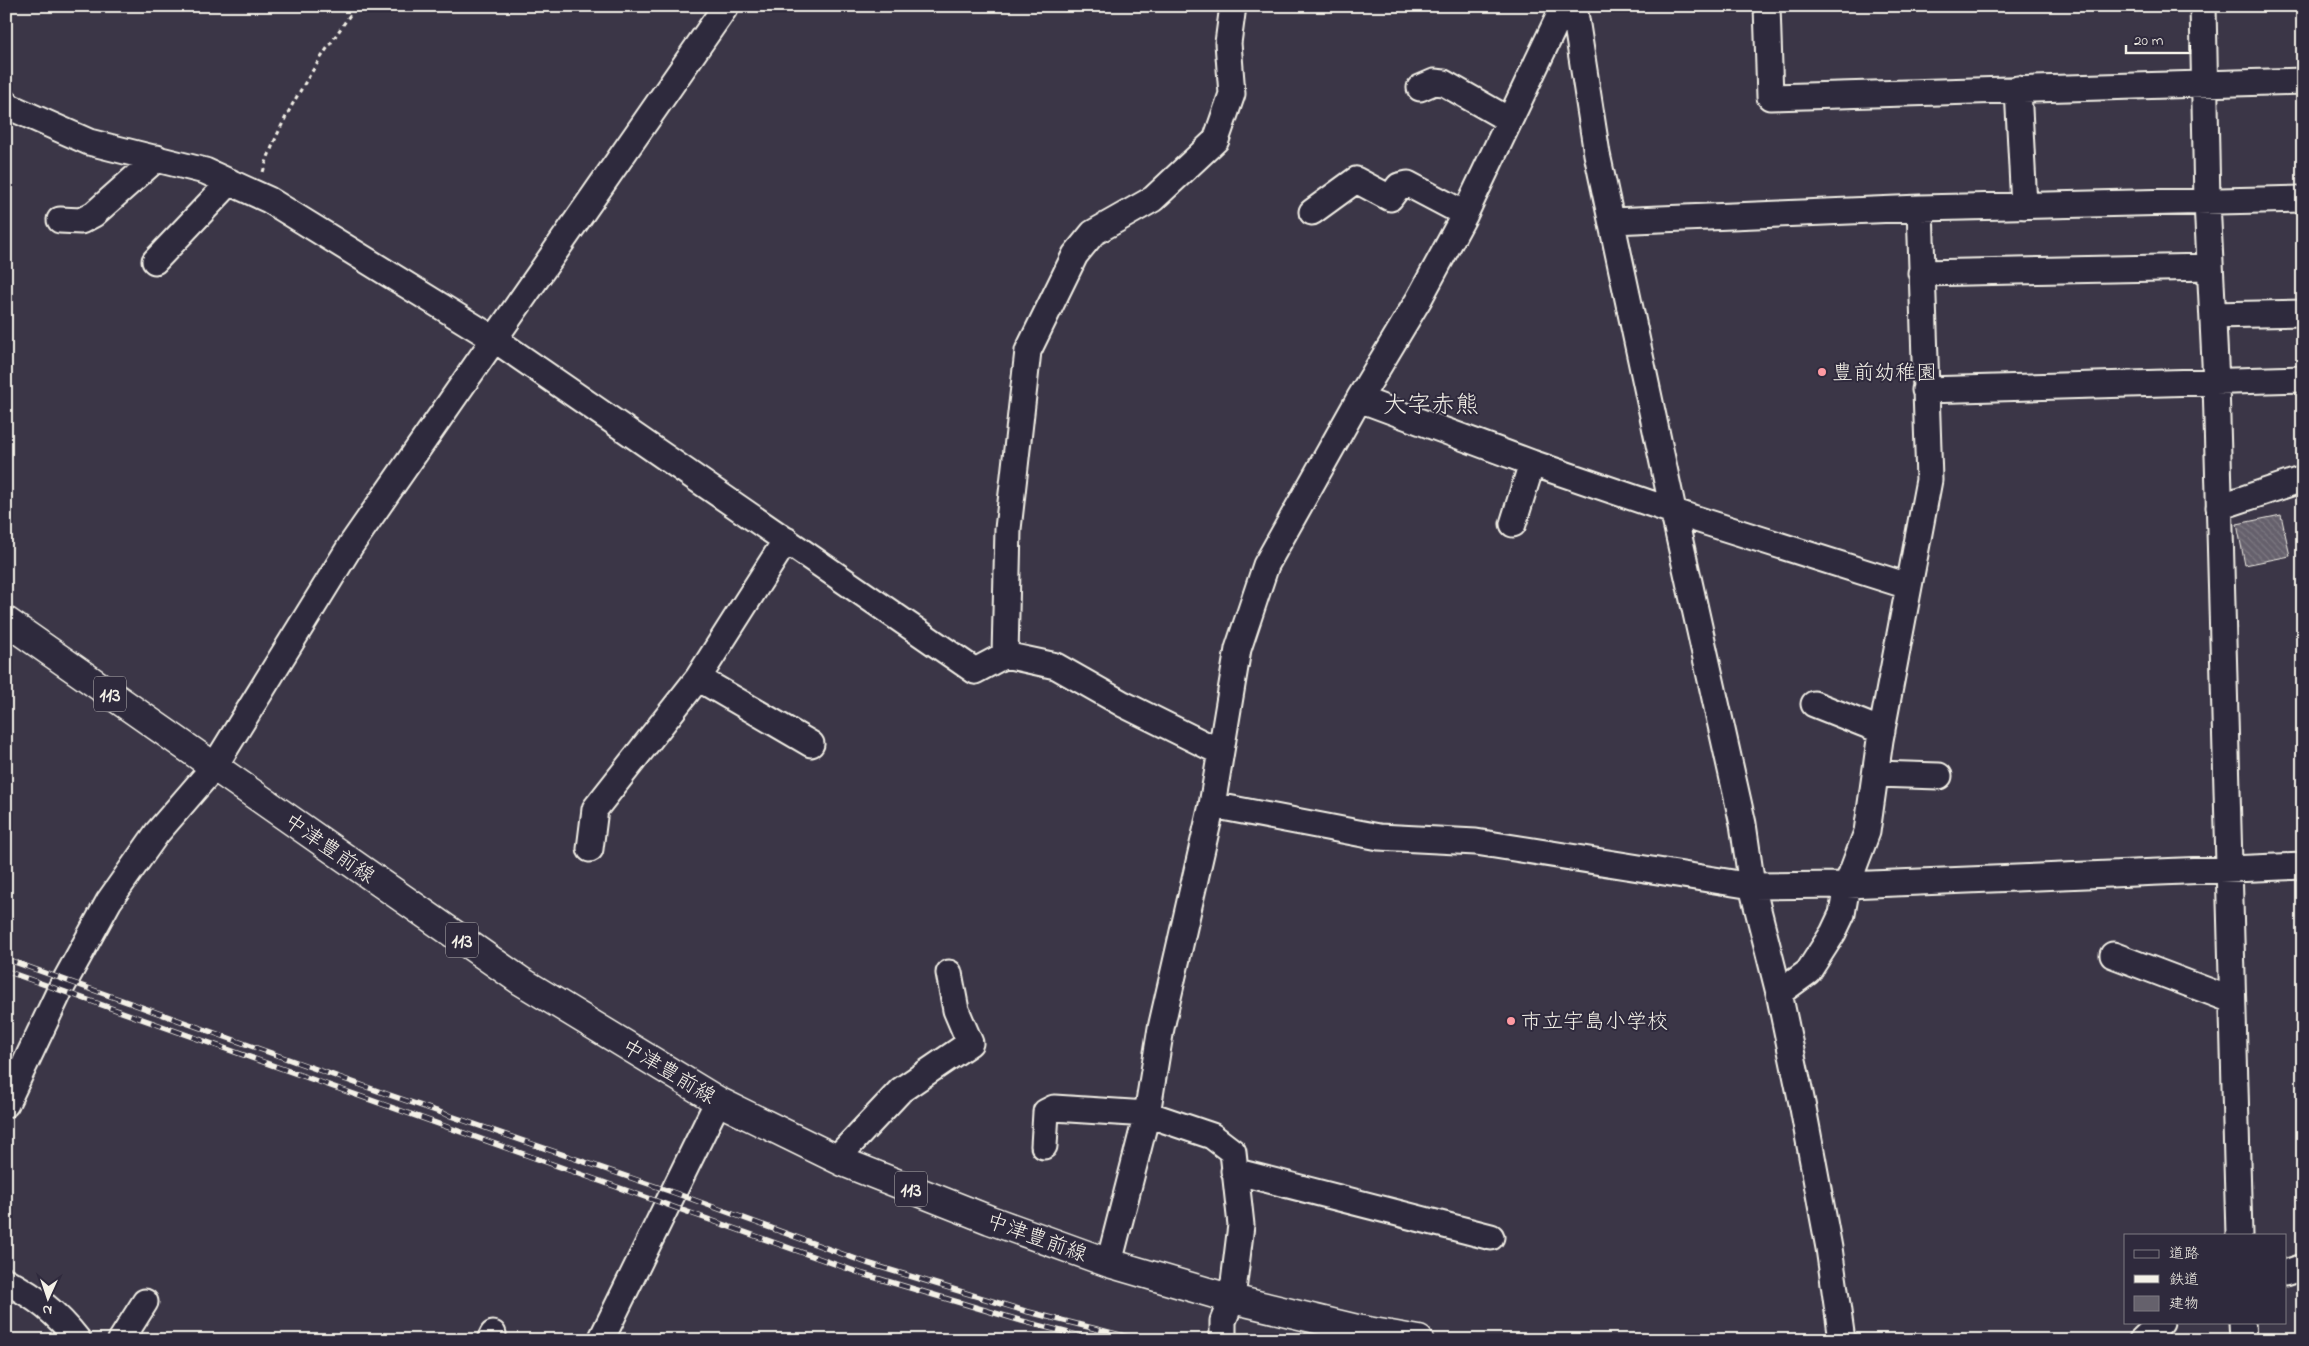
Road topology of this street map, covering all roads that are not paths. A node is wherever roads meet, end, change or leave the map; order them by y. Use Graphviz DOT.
graph roads {
  1 [pos="726,6"];
  2 [pos="1233,6"];
  3 [pos="1564,6"];
  4 [pos="1574,6"];
  5 [pos="1767,6"];
  6 [pos="2203,6"];
  7 [pos="2303,81"];
  8 [pos="2205,83"];
  9 [pos="1420,88"];
  10 [pos="2018,89"];
  11 [pos="6,103"];
  12 [pos="1509,120"];
  13 [pos="157,158"];
  14 [pos="230,182"];
  15 [pos="2303,199"];
  16 [pos="2207,202"];
  17 [pos="2024,206"];
  18 [pos="1920,208"];
  19 [pos="1312,212"];
  20 [pos="1465,214"];
  21 [pos="60,220"];
  22 [pos="1612,222"];
  23 [pos="154,260"];
  24 [pos="2210,266"];
  25 [pos="1921,274"];
  26 [pos="2303,313"];
  27 [pos="2213,315"];
  28 [pos="494,339"];
  29 [pos="2303,379"];
  30 [pos="2216,382"];
  31 [pos="1925,390"];
  32 [pos="1359,399"];
  33 [pos="1532,462"];
  34 [pos="2303,479"];
  35 [pos="2219,507"];
  36 [pos="1673,510"];
  37 [pos="1513,524"];
  38 [pos="786,540"];
  39 [pos="1908,586"];
  40 [pos="6,621"];
  41 [pos="1005,655"];
  42 [pos="698,678"];
  43 [pos="1814,704"];
  44 [pos="1882,731"];
  45 [pos="811,744"];
  46 [pos="1220,752"];
  47 [pos="214,767"];
  48 [pos="1876,774"];
  49 [pos="1939,776"];
  50 [pos="1212,805"];
  51 [pos="590,849"];
  52 [pos="2303,866"];
  53 [pos="2228,869"];
  54 [pos="1848,885"];
  55 [pos="1752,886"];
  56 [pos="2113,955"];
  57 [pos="949,973"];
  58 [pos="1779,993"];
  59 [pos="2232,1000"];
  60 [pos="718,1100"];
  61 [pos="6,1104"];
  62 [pos="1148,1114"];
  63 [pos="1044,1146"];
  64 [pos="836,1159"];
  65 [pos="1234,1171"];
  66 [pos="2239,1234"];
  67 [pos="1491,1237"];
  68 [pos="1109,1263"];
  69 [pos="2303,1267"];
  70 [pos="2286,1273"];
  71 [pos="6,1281"];
  72 [pos="1232,1299"];
  73 [pos="145,1302"];
  74 [pos="2159,1324"];
  75 [pos="2242,1324"];
  76 [pos="78,1340"];
  77 [pos="121,1340"];
  78 [pos="601,1340"];
  79 [pos="1222,1340"];
  80 [pos="1419,1340"];
  81 [pos="1842,1340"];
  82 [pos="2142,1340"];
  83 [pos="2243,1340"];
  1 -- 28 [label="street"];
  2 -- 41 [label="street"];
  3 -- 12 [label="street"];
  4 -- 22 [label="street"];
  5 -- 10 [label="street"];
  6 -- 8 [label="street"];
  7 -- 8 [label="street"];
  8 -- 10 [label="street"];
  8 -- 16 [label="street"];
  9 -- 12 [label="street"];
  10 -- 17 [label="street"];
  11 -- 13 [label="street"];
  12 -- 20 [label="street"];
  13 -- 14 [label="street"];
  13 -- 21 [label="street"];
  14 -- 23 [label="street"];
  14 -- 28 [label="street"];
  15 -- 16 [label="street"];
  16 -- 17 [label="street"];
  16 -- 24 [label="street"];
  17 -- 18 [label="street"];
  18 -- 22 [label="street"];
  18 -- 25 [label="street"];
  19 -- 20 [label="street"];
  20 -- 32 [label="street"];
  22 -- 36 [label="street"];
  24 -- 25 [label="street"];
  24 -- 27 [label="street"];
  25 -- 31 [label="street"];
  26 -- 27 [label="street"];
  27 -- 30 [label="street"];
  28 -- 38 [label="street"];
  28 -- 47 [label="street"];
  29 -- 30 [label="street"];
  30 -- 31 [label="street"];
  30 -- 35 [label="street"];
  31 -- 39 [label="street"];
  32 -- 33 [label="street"];
  32 -- 46 [label="street"];
  33 -- 36 [label="street"];
  33 -- 37 [label="street"];
  34 -- 35 [label="street"];
  35 -- 53 [label="street"];
  36 -- 39 [label="street"];
  36 -- 55 [label="street"];
  38 -- 41 [label="street"];
  38 -- 42 [label="street"];
  39 -- 44 [label="street"];
  40 -- 47 [label="main road, 中津豊前線 / 113"];
  41 -- 46 [label="street"];
  42 -- 45 [label="street"];
  42 -- 51 [label="street"];
  43 -- 44 [label="street"];
  44 -- 48 [label="street"];
  46 -- 50 [label="street"];
  47 -- 60 [label="main road, 中津豊前線 / 113"];
  47 -- 61 [label="street"];
  48 -- 49 [label="street"];
  48 -- 54 [label="street"];
  50 -- 55 [label="street"];
  50 -- 62 [label="street"];
  52 -- 53 [label="street"];
  53 -- 54 [label="street"];
  53 -- 59 [label="street"];
  54 -- 55 [label="street"];
  54 -- 58 [label="street"];
  55 -- 58 [label="street"];
  56 -- 59 [label="street"];
  57 -- 64 [label="street"];
  58 -- 81 [label="street"];
  59 -- 66 [label="street"];
  60 -- 64 [label="main road, 中津豊前線 / 113"];
  60 -- 78 [label="street"];
  62 -- 63 [label="street"];
  62 -- 65 [label="street"];
  62 -- 68 [label="street"];
  64 -- 68 [label="main road, 中津豊前線 / 113"];
  65 -- 67 [label="street"];
  65 -- 72 [label="street"];
  68 -- 72 [label="main road, 中津豊前線 / 113"];
  69 -- 70 [label="street"];
  71 -- 76 [label="street"];
  72 -- 79 [label="street"];
  72 -- 80 [label="main road, 中津豊前線 / 113"];
  73 -- 77 [label="street"];
  74 -- 82 [label="street"];
  75 -- 83 [label="street"];
}
